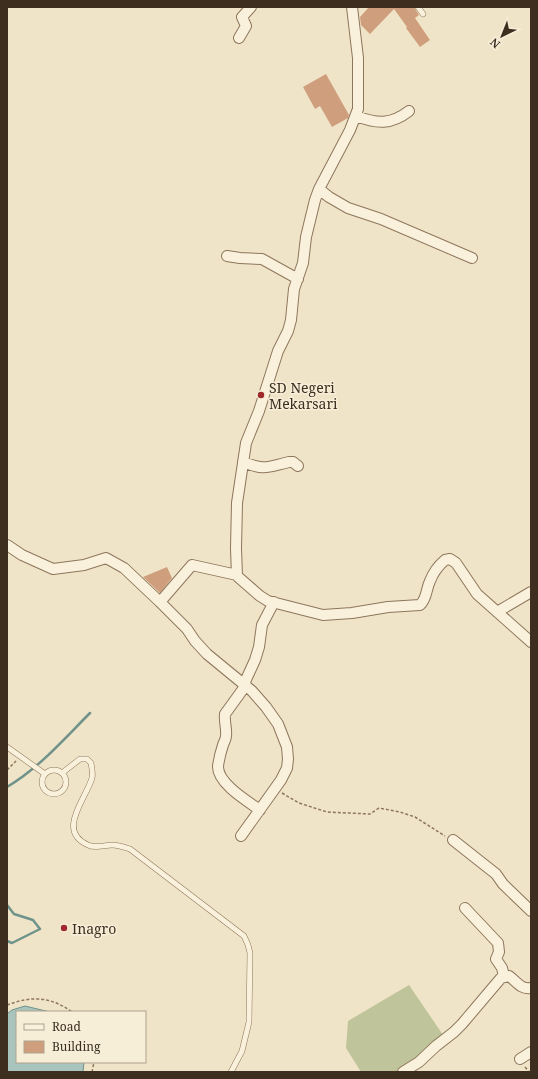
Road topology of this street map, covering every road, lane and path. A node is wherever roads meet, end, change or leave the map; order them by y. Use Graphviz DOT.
graph roads {
  1 [pos="251,7"];
  2 [pos="352,7"];
  3 [pos="418,7"];
  4 [pos="424,14"];
  5 [pos="239,38"];
  6 [pos="409,111"];
  7 [pos="356,116"];
  8 [pos="319,189"];
  9 [pos="227,256"];
  10 [pos="472,258"];
  11 [pos="298,279"];
  12 [pos="243,462"];
  13 [pos="298,466"];
  14 [pos="7,545"];
  15 [pos="237,575"];
  16 [pos="531,592"];
  17 [pos="160,602"];
  18 [pos="274,602"];
  19 [pos="497,612"];
  20 [pos="531,642"];
  21 [pos="245,684"];
  22 [pos="7,747"];
  23 [pos="21,756"];
  24 [pos="7,770"];
  25 [pos="43,773"];
  26 [pos="62,773"];
  27 [pos="276,788"];
  28 [pos="260,810"];
  29 [pos="241,836"];
  30 [pos="453,840"];
  31 [pos="466,908"];
  32 [pos="531,910"];
  33 [pos="7,935"];
  34 [pos="7,949"];
  35 [pos="504,976"];
  36 [pos="531,988"];
  37 [pos="7,1004"];
  38 [pos="71,1011"];
  39 [pos="531,1052"];
  40 [pos="520,1059"];
  41 [pos="231,1072"];
  42 [pos="403,1072"];
  1 -- 5 [label="street"];
  2 -- 7 [label="street"];
  3 -- 4 [label="lane"];
  6 -- 7 [label="street"];
  7 -- 8 [label="street"];
  8 -- 10 [label="street"];
  8 -- 11 [label="street"];
  9 -- 11 [label="street"];
  11 -- 12 [label="street"];
  12 -- 13 [label="street"];
  12 -- 15 [label="street"];
  14 -- 17 [label="street"];
  15 -- 17 [label="street"];
  15 -- 18 [label="street"];
  16 -- 19 [label="street"];
  17 -- 21 [label="street"];
  18 -- 19 [label="street"];
  18 -- 21 [label="street"];
  19 -- 20 [label="street"];
  21 -- 27 [label="street"];
  21 -- 28 [label="street"];
  22 -- 23 [label="lane"];
  23 -- 24 [label="path"];
  23 -- 25 [label="lane"];
  25 -- 26 [label="lane"];
  25 -- 26 [label="lane"];
  26 -- 41 [label="lane"];
  27 -- 28 [label="street"];
  27 -- 30 [label="path"];
  28 -- 29 [label="street"];
  30 -- 32 [label="street"];
  31 -- 35 [label="street"];
  33 -- 34 [label="path"];
  35 -- 36 [label="street"];
  35 -- 42 [label="street"];
  37 -- 38 [label="path"];
  39 -- 40 [label="street"];
}
